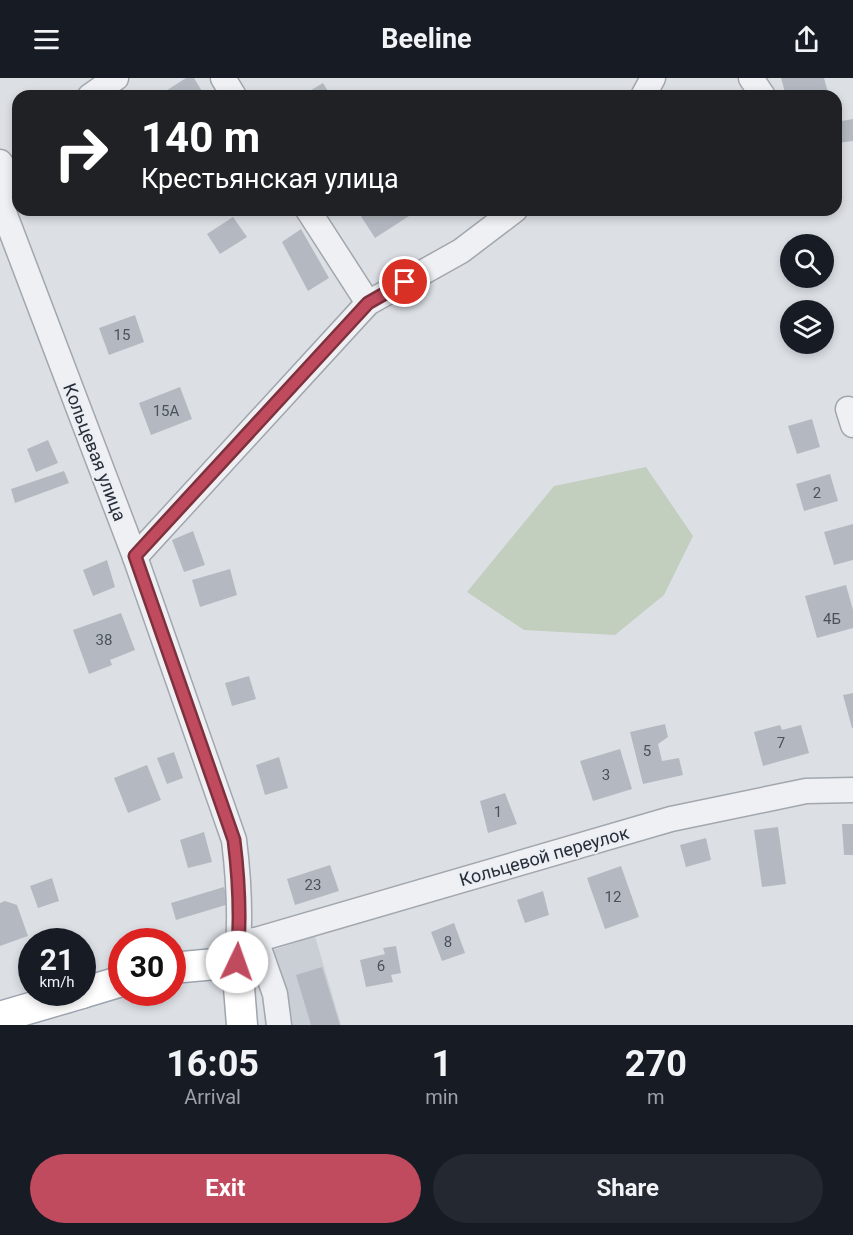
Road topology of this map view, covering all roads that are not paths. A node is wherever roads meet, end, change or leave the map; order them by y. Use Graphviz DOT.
graph roads {
  1 [pos="116,78"];
  2 [pos="99,90"];
  3 [pos="7,161"];
  4 [pos="1,208"];
  5 [pos="312,216"];
  6 [pos="507,216"];
  7 [pos="368,303"];
  8 [pos="135,556"];
  9 [pos="853,790"];
  10 [pos="244,948"];
  11 [pos="186,964"];
  12 [pos="38,1006"];
  13 [pos="0,1017"];
  14 [pos="242,1025"];
  15 [pos="279,1025"];
  1 -- 2 [label="street"];
  3 -- 4 [label="street, Кольцевая улица"];
  4 -- 8 [label="street, Кольцевая улица"];
  5 -- 7 [label="street"];
  6 -- 7 [label="street"];
  7 -- 8 [label="street"];
  8 -- 10 [label="street, Кольцевая улица"];
  9 -- 10 [label="street, Кольцевой переулок"];
  10 -- 11 [label="main road, Кольцевой переулок"];
  10 -- 14 [label="main road, Кольцевая улица"];
  10 -- 15 [label="street"];
  12 -- 13 [label="main road"];
}
